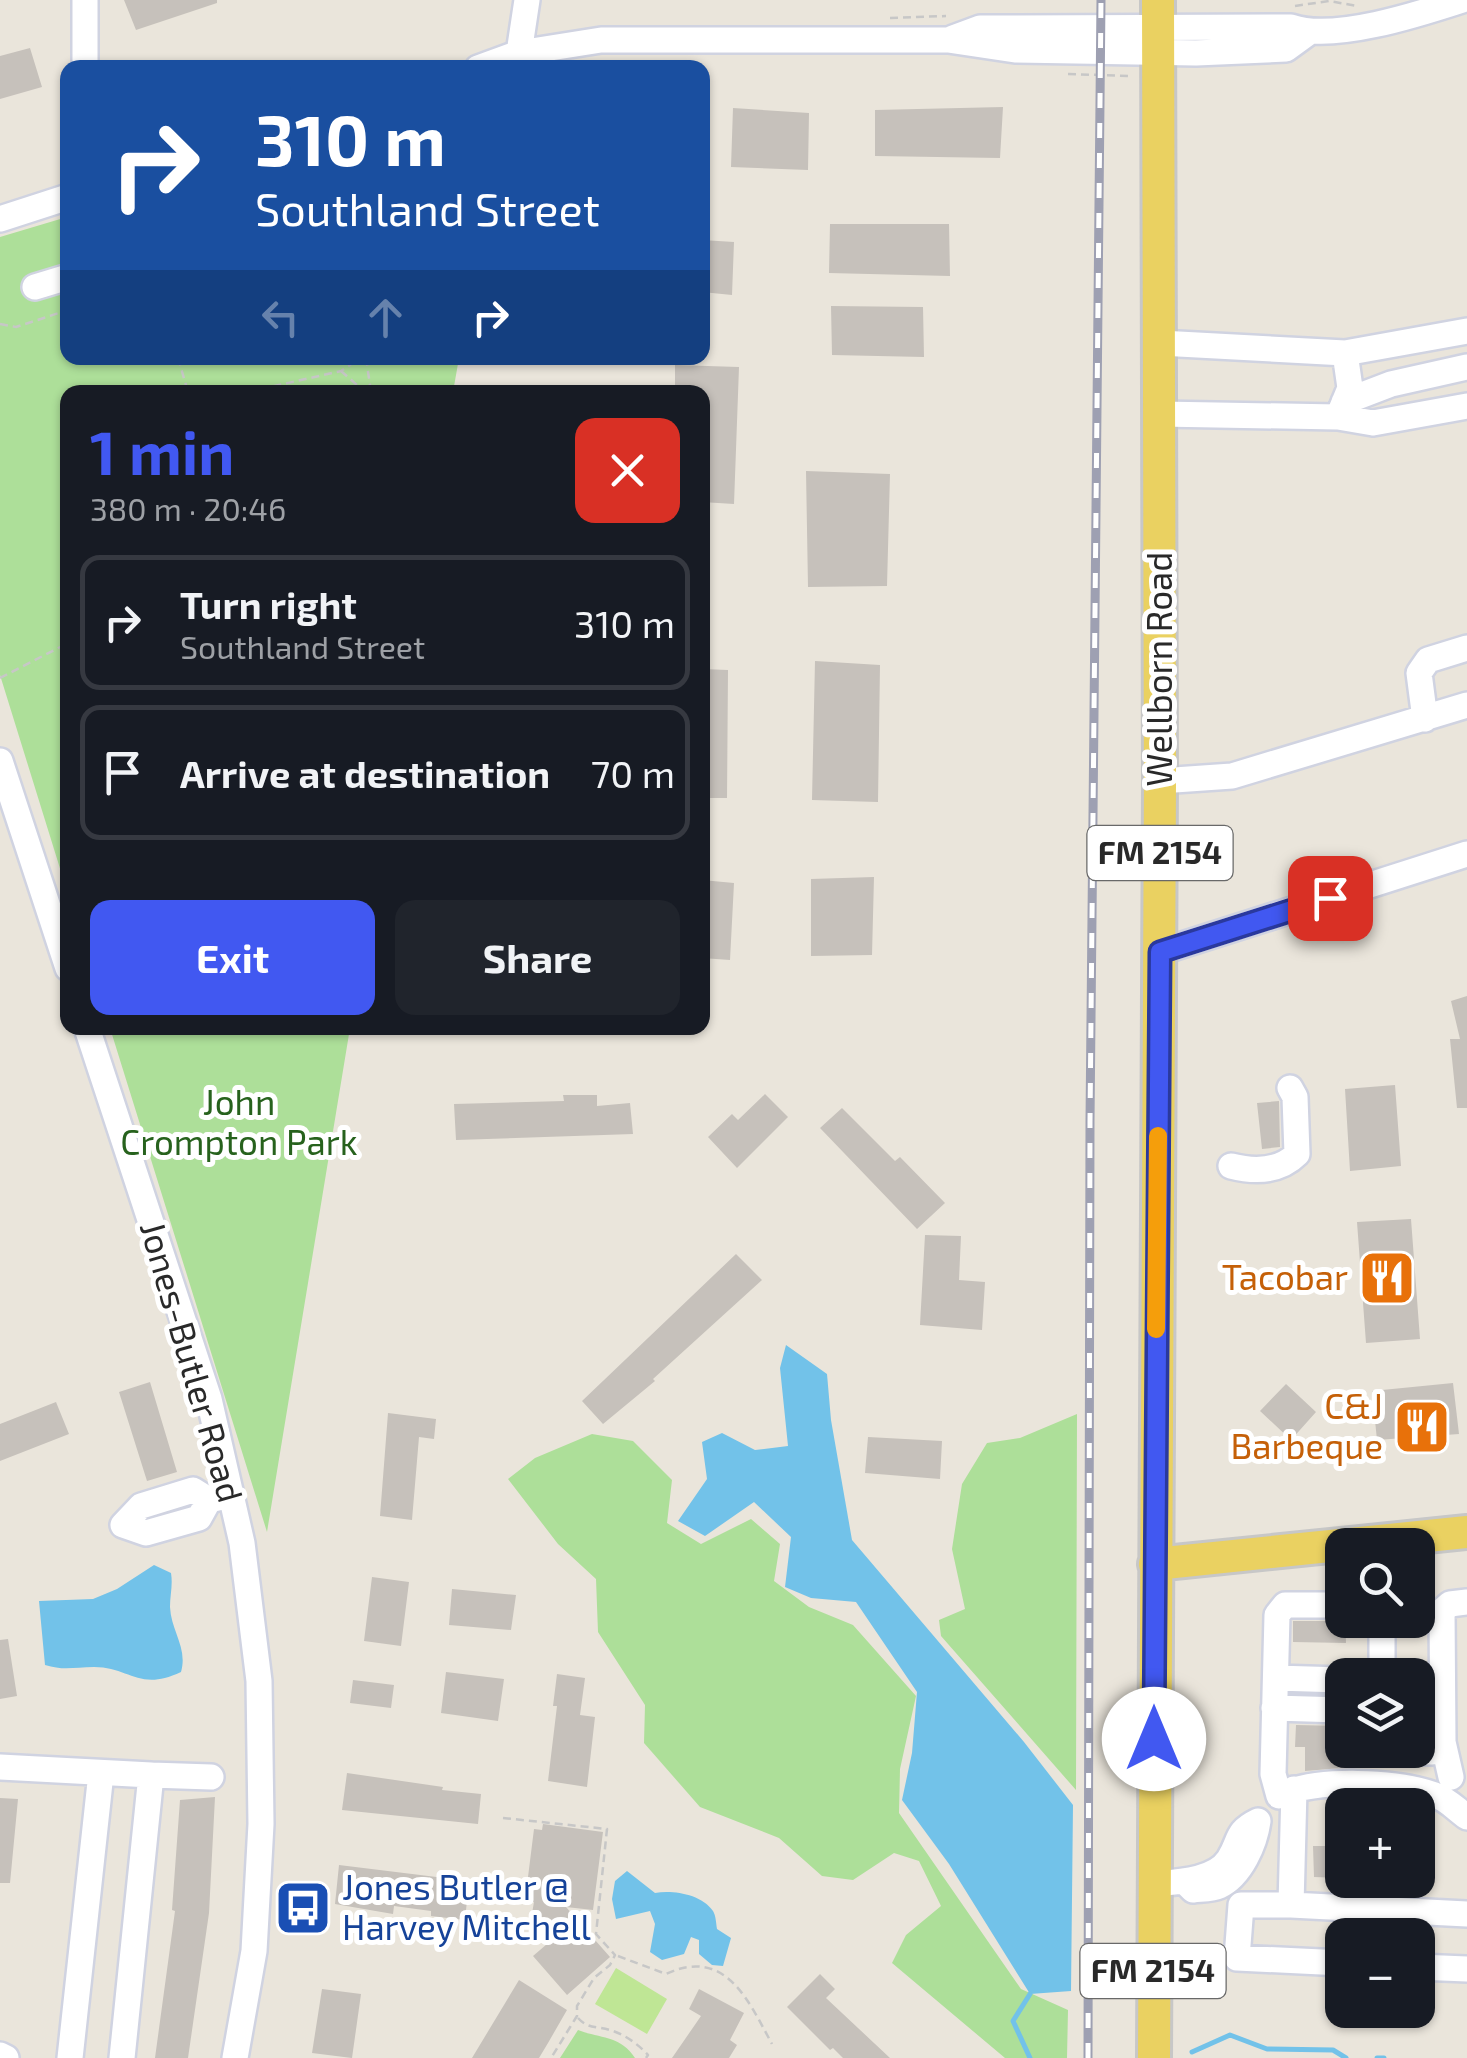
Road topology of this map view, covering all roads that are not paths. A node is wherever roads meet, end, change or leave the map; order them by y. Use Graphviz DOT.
graph roads {
  1 [pos="85,0"];
  2 [pos="527,0"];
  3 [pos="1462,0"];
  4 [pos="1403,8"];
  5 [pos="1158,27"];
  6 [pos="519,53"];
  7 [pos="84,60"];
  8 [pos="500,60"];
  9 [pos="60,200"];
  10 [pos="0,219"];
  11 [pos="60,279"];
  12 [pos="35,287"];
  13 [pos="1467,331"];
  14 [pos="1160,344"];
  15 [pos="1345,353"];
  16 [pos="1467,367"];
  17 [pos="1467,406"];
  18 [pos="1341,409"];
  19 [pos="1160,414"];
  20 [pos="1467,648"];
  21 [pos="1467,705"];
  22 [pos="1426,719"];
  23 [pos="0,761"];
  24 [pos="1160,781"];
  25 [pos="1467,854"];
  26 [pos="60,944"];
  27 [pos="1160,952"];
  28 [pos="89,1035"];
  29 [pos="1290,1088"];
  30 [pos="1231,1166"];
  31 [pos="220,1498"];
  32 [pos="162,1499"];
  33 [pos="170,1526"];
  34 [pos="1467,1532"];
  35 [pos="1155,1564"];
  36 [pos="1467,1602"];
  37 [pos="1325,1608"];
  38 [pos="1276,1678"];
  39 [pos="1325,1679"];
  40 [pos="1274,1708"];
  41 [pos="1325,1710"];
  42 [pos="1442,1742"];
  43 [pos="1435,1749"];
  44 [pos="0,1768"];
  45 [pos="1372,1768"];
  46 [pos="1378,1768"];
  47 [pos="101,1772"];
  48 [pos="151,1775"];
  49 [pos="211,1776"];
  50 [pos="1452,1784"];
  51 [pos="1374,1785"];
  52 [pos="1286,1793"];
  53 [pos="1467,1817"];
  54 [pos="1169,1883"];
  55 [pos="1290,1904"];
  56 [pos="1467,1914"];
  57 [pos="1325,1962"];
  58 [pos="1435,1968"];
  59 [pos="1467,1969"];
  60 [pos="70,2058"];
  61 [pos="122,2058"];
  62 [pos="235,2058"];
  63 [pos="1154,2058"];
  1 -- 7 [label="street"];
  2 -- 6 [label="street"];
  3 -- 4 [label="street"];
  4 -- 5 [label="street"];
  5 -- 6 [label="street"];
  5 -- 14 [label="main road, Wellborn Road / FM 2154"];
  6 -- 8 [label="street"];
  9 -- 10 [label="street"];
  11 -- 12 [label="street"];
  13 -- 15 [label="street"];
  14 -- 15 [label="street"];
  14 -- 19 [label="main road, Wellborn Road / FM 2154"];
  15 -- 18 [label="street"];
  16 -- 18 [label="street"];
  17 -- 18 [label="street"];
  18 -- 19 [label="street"];
  19 -- 24 [label="main road, Wellborn Road / FM 2154"];
  20 -- 22 [label="street"];
  21 -- 22 [label="street"];
  22 -- 24 [label="street"];
  23 -- 26 [label="street"];
  24 -- 27 [label="main road, Wellborn Road / FM 2154"];
  25 -- 27 [label="street"];
  27 -- 35 [label="main road, Wellborn Road / FM 2154"];
  28 -- 31 [label="street, Jones-Butler Road"];
  29 -- 30 [label="street"];
  31 -- 32 [label="street"];
  31 -- 33 [label="street"];
  31 -- 62 [label="street, Jones-Butler Road"];
  32 -- 33 [label="street"];
  32 -- 33 [label="street"];
  34 -- 35 [label="main road"];
  35 -- 54 [label="main road, Wellborn Road / FM 2154"];
  36 -- 42 [label="street"];
  37 -- 38 [label="street"];
  38 -- 39 [label="street"];
  38 -- 40 [label="street"];
  40 -- 41 [label="street"];
  40 -- 52 [label="street"];
  42 -- 43 [label="street"];
  42 -- 50 [label="street"];
  44 -- 47 [label="street"];
  45 -- 51 [label="street"];
  46 -- 51 [label="street"];
  47 -- 48 [label="street"];
  47 -- 60 [label="street"];
  48 -- 49 [label="street"];
  48 -- 61 [label="street"];
  50 -- 51 [label="street"];
  50 -- 53 [label="street"];
  51 -- 52 [label="street"];
  52 -- 54 [label="street"];
  52 -- 55 [label="street"];
  54 -- 63 [label="main road, Wellborn Road / FM 2154"];
  55 -- 56 [label="street"];
  55 -- 57 [label="street"];
  58 -- 59 [label="street"];
}
